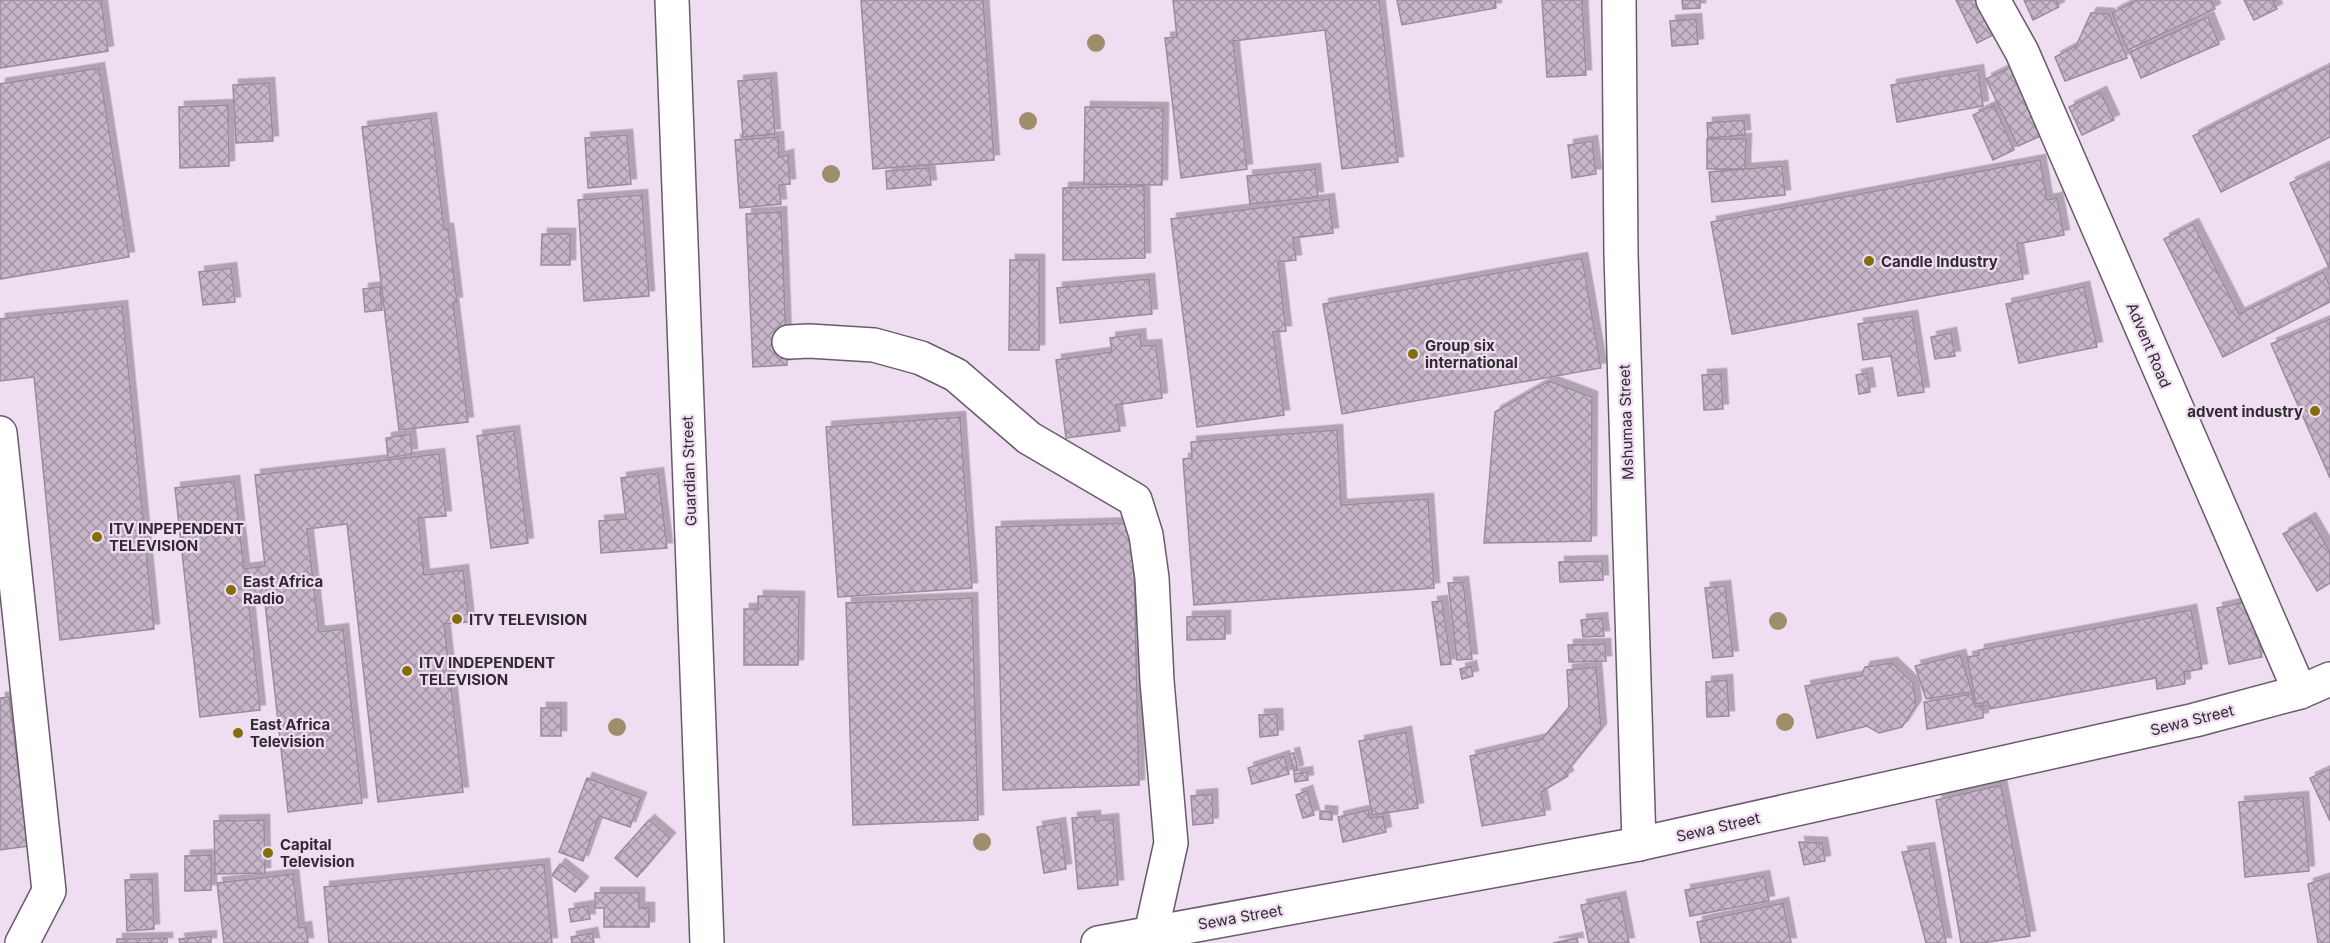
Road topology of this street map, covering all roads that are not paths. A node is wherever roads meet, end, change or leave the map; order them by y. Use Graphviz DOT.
graph roads {
  1 [pos="672,0"];
  2 [pos="1619,0"];
  3 [pos="1993,0"];
  4 [pos="789,342"];
  5 [pos="0,433"];
  6 [pos="2330,679"];
  7 [pos="2300,692"];
  8 [pos="1639,844"];
  9 [pos="1151,933"];
  10 [pos="21,943"];
  11 [pos="707,943"];
  12 [pos="1098,943"];
  1 -- 11 [label="street, Guardian Street"];
  2 -- 8 [label="street, Mshumaa Street"];
  3 -- 7 [label="street, Advent Road"];
  4 -- 9 [label="street"];
  5 -- 10 [label="street"];
  6 -- 7 [label="street, Sewa Street"];
  7 -- 8 [label="street, Sewa Street"];
  8 -- 9 [label="street, Sewa Street"];
  9 -- 12 [label="street, Sewa Street"];
}
